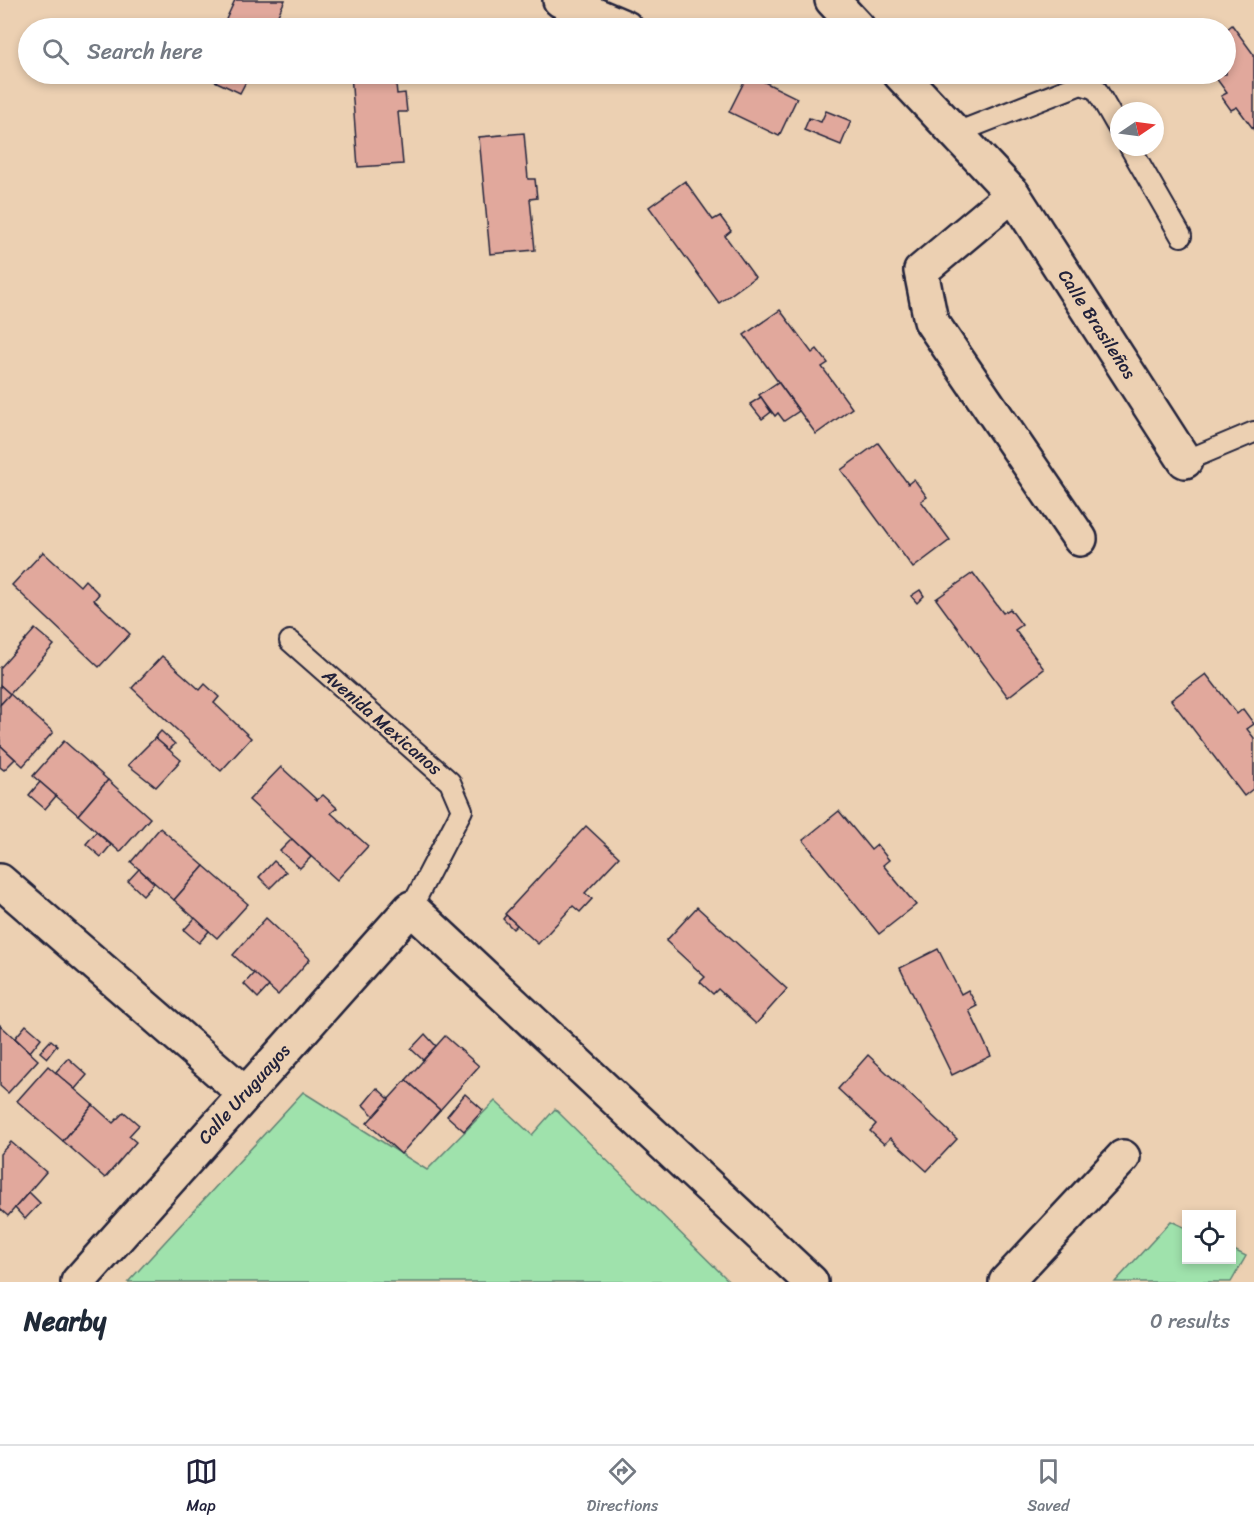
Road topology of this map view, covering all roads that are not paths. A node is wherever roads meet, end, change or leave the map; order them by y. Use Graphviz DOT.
graph roads {
  1 [pos="560,0"];
  2 [pos="832,0"];
  3 [pos="602,18"];
  4 [pos="849,18"];
  5 [pos="909,84"];
  6 [pos="1110,113"];
  7 [pos="956,133"];
  8 [pos="1135,156"];
  9 [pos="1013,194"];
  10 [pos="1182,236"];
  11 [pos="1254,432"];
  12 [pos="1185,461"];
  13 [pos="1080,538"];
  14 [pos="290,641"];
  15 [pos="0,881"];
  16 [pos="411,908"];
  17 [pos="244,1093"];
  18 [pos="1123,1157"];
  19 [pos="78,1282"];
  20 [pos="811,1282"];
  21 [pos="1006,1282"];
  1 -- 3 [label="street"];
  2 -- 4 [label="street"];
  5 -- 7 [label="street, Calle Brasileños"];
  6 -- 7 [label="lane"];
  7 -- 9 [label="street, Calle Brasileños"];
  8 -- 10 [label="lane"];
  9 -- 12 [label="street, Calle Brasileños"];
  9 -- 13 [label="street"];
  11 -- 12 [label="lane, Calle Brasileños"];
  14 -- 16 [label="lane, Avenida Mexicanos"];
  15 -- 17 [label="street"];
  16 -- 17 [label="street, Calle Uruguayos"];
  16 -- 20 [label="street"];
  17 -- 19 [label="street, Calle Uruguayos"];
  18 -- 21 [label="street"];
}
